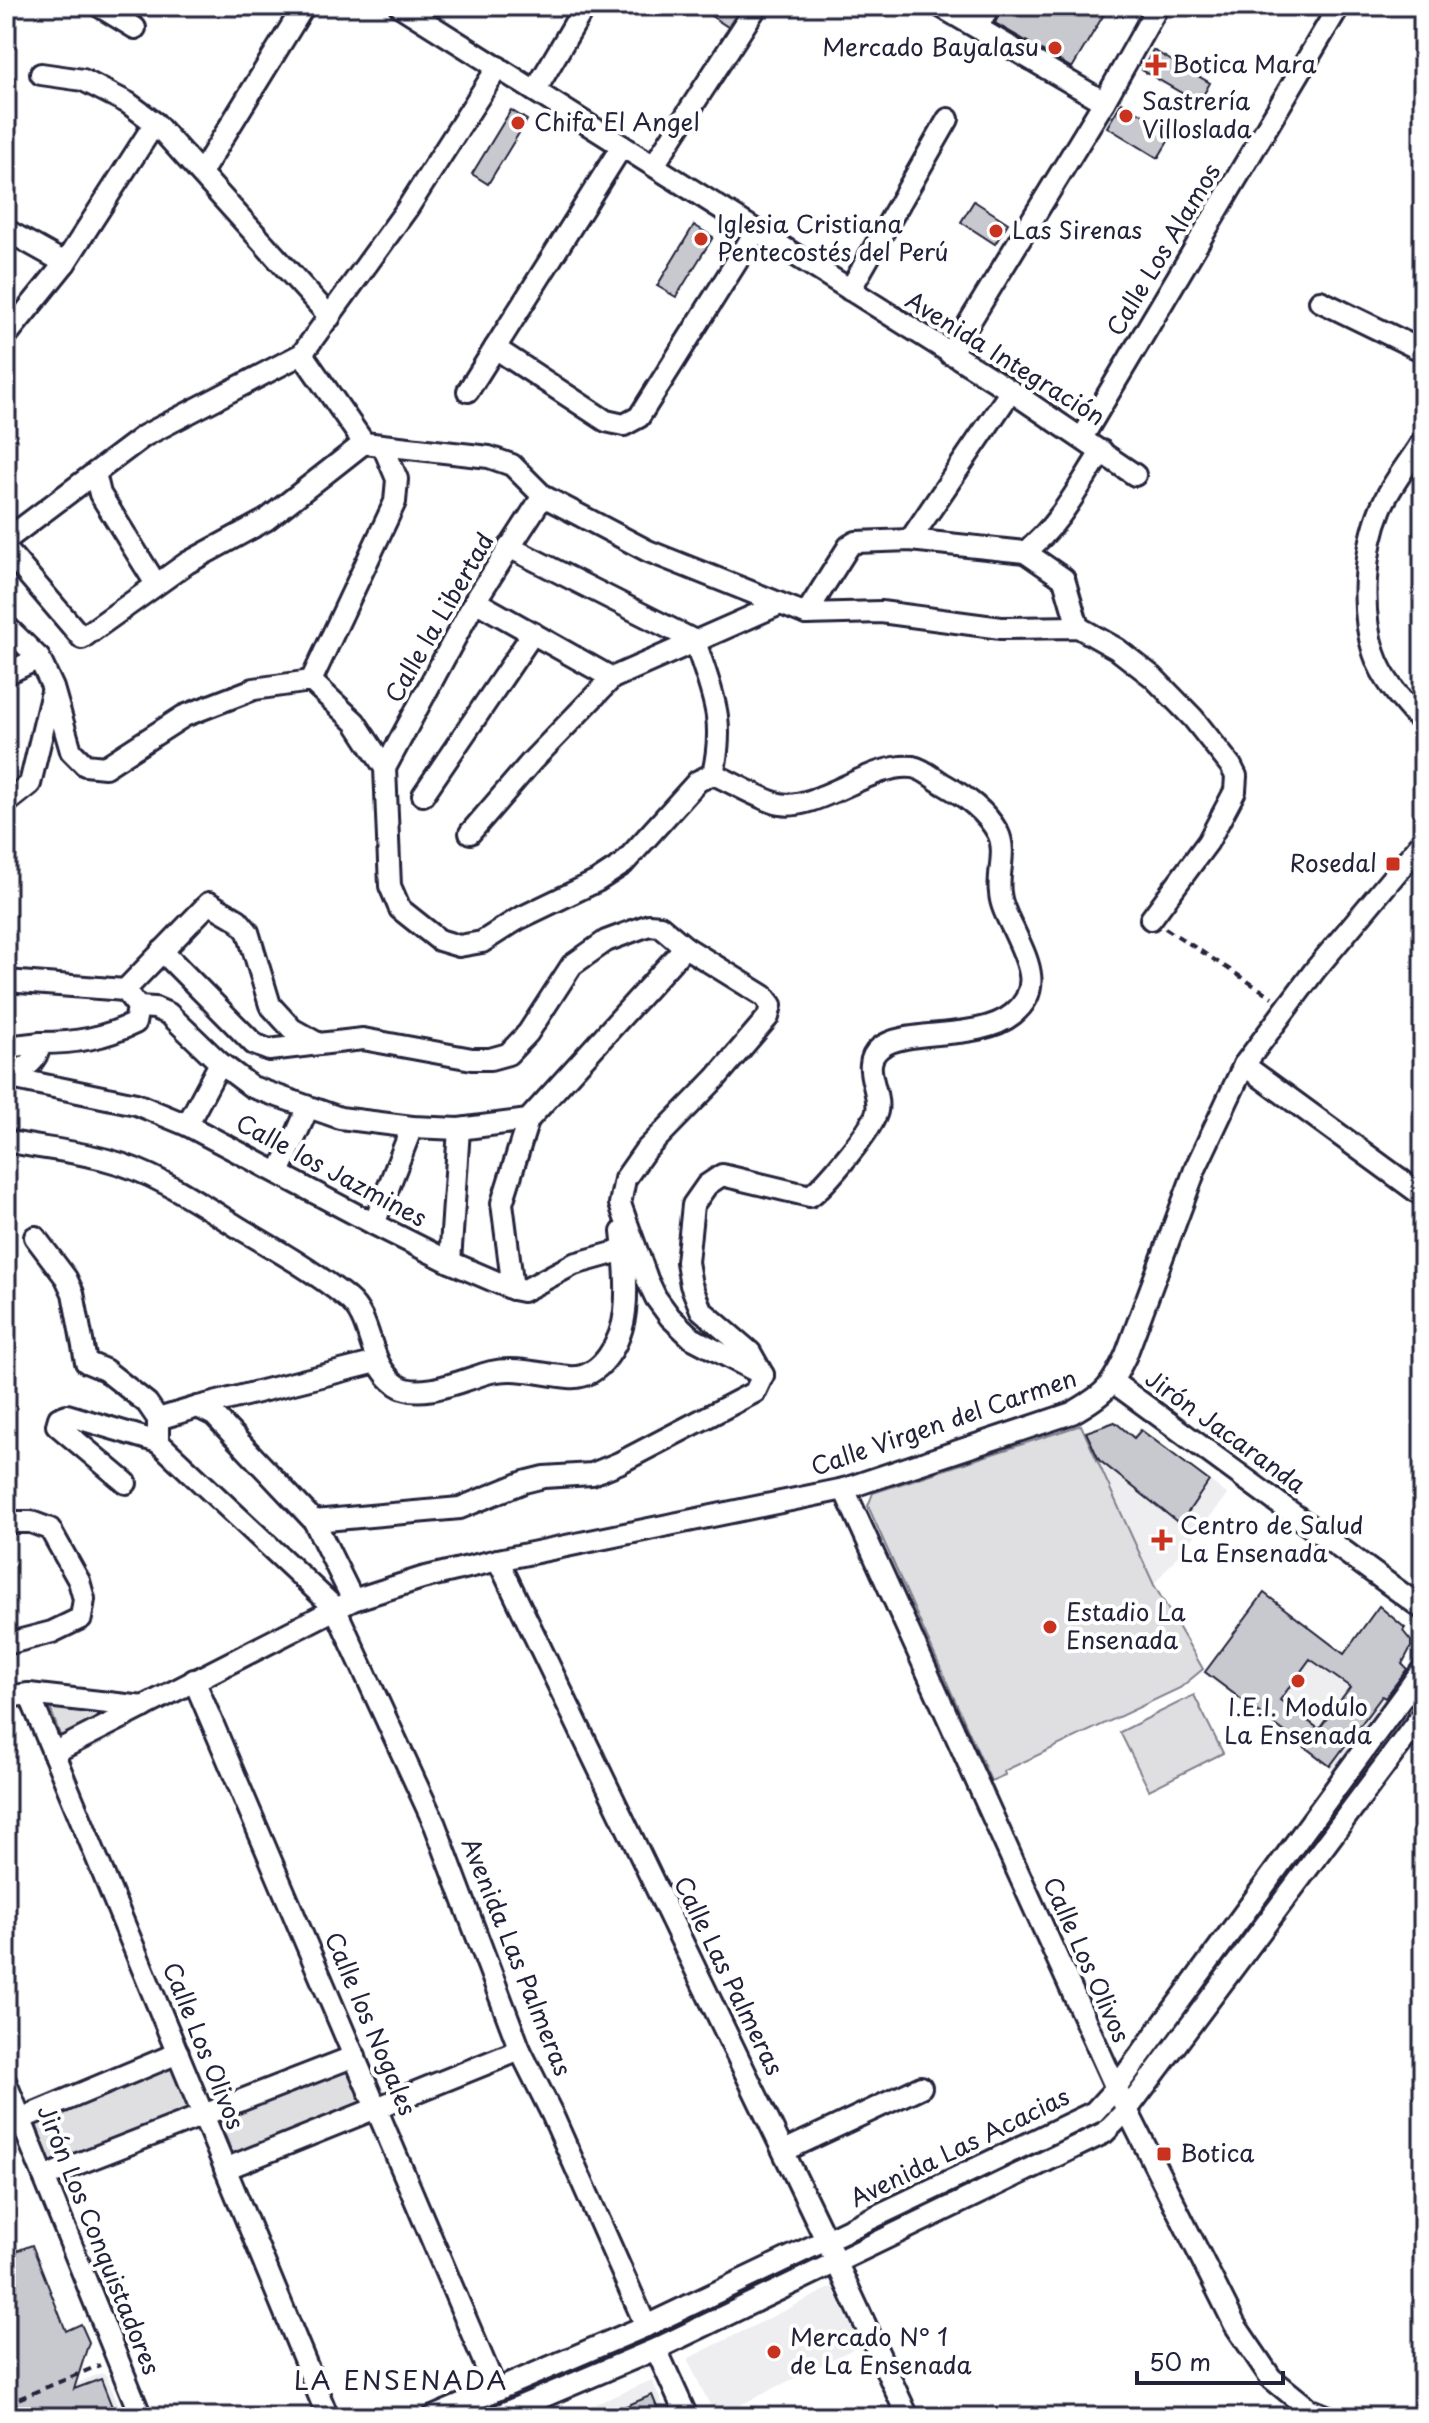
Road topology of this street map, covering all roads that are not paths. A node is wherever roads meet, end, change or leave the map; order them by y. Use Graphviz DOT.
graph roads {
  1 [pos="99,6"];
  2 [pos="304,6"];
  3 [pos="400,6"];
  4 [pos="585,6"];
  5 [pos="757,6"];
  6 [pos="940,6"];
  7 [pos="990,6"];
  8 [pos="1158,6"];
  9 [pos="1339,6"];
  10 [pos="977,27"];
  11 [pos="135,28"];
  12 [pos="498,67"];
  13 [pos="41,74"];
  14 [pos="535,91"];
  15 [pos="1104,102"];
  16 [pos="948,119"];
  17 [pos="155,123"];
  18 [pos="622,146"];
  19 [pos="654,165"];
  20 [pos="201,173"];
  21 [pos="6,230"];
  22 [pos="756,231"];
  23 [pos="65,263"];
  24 [pos="850,290"];
  25 [pos="1320,301"];
  26 [pos="330,317"];
  27 [pos="6,336"];
  28 [pos="495,348"];
  29 [pos="1423,351"];
  30 [pos="302,354"];
  31 [pos="950,354"];
  32 [pos="468,391"];
  33 [pos="1011,391"];
  34 [pos="1082,438"];
  35 [pos="1423,440"];
  36 [pos="374,445"];
  37 [pos="1102,451"];
  38 [pos="95,473"];
  39 [pos="1135,475"];
  40 [pos="543,496"];
  41 [pos="6,540"];
  42 [pos="910,540"];
  43 [pos="509,547"];
  44 [pos="6,549"];
  45 [pos="1025,552"];
  46 [pos="156,584"];
  47 [pos="475,601"];
  48 [pos="780,604"];
  49 [pos="806,614"];
  50 [pos="6,626"];
  51 [pos="1078,627"];
  52 [pos="533,633"];
  53 [pos="695,641"];
  54 [pos="39,658"];
  55 [pos="6,674"];
  56 [pos="612,678"];
  57 [pos="311,681"];
  58 [pos="53,688"];
  59 [pos="1423,724"];
  60 [pos="385,768"];
  61 [pos="713,774"];
  62 [pos="423,795"];
  63 [pos="6,803"];
  64 [pos="470,833"];
  65 [pos="1423,841"];
  66 [pos="1151,919"];
  67 [pos="685,947"];
  68 [pos="162,951"];
  69 [pos="6,981"];
  70 [pos="125,990"];
  71 [pos="138,1007"];
  72 [pos="41,1043"];
  73 [pos="319,1044"];
  74 [pos="6,1047"];
  75 [pos="220,1063"];
  76 [pos="1244,1065"];
  77 [pos="6,1076"];
  78 [pos="308,1108"];
  79 [pos="528,1120"];
  80 [pos="187,1125"];
  81 [pos="412,1127"];
  82 [pos="459,1129"];
  83 [pos="6,1141"];
  84 [pos="279,1173"];
  85 [pos="1423,1196"];
  86 [pos="620,1204"];
  87 [pos="374,1224"];
  88 [pos="35,1237"];
  89 [pos="624,1250"];
  90 [pos="450,1262"];
  91 [pos="513,1289"];
  92 [pos="377,1362"];
  93 [pos="763,1375"];
  94 [pos="1113,1382"];
  95 [pos="198,1407"];
  96 [pos="158,1419"];
  97 [pos="158,1442"];
  98 [pos="126,1483"];
  99 [pos="844,1489"];
  100 [pos="314,1521"];
  101 [pos="6,1522"];
  102 [pos="498,1560"];
  103 [pos="344,1604"];
  104 [pos="1423,1609"];
  105 [pos="6,1644"];
  106 [pos="1423,1669"];
  107 [pos="194,1680"];
  108 [pos="29,1694"];
  109 [pos="6,1697"];
  110 [pos="144,1707"];
  111 [pos="1423,1714"];
  112 [pos="53,1753"];
  113 [pos="520,2050"];
  114 [pos="178,2053"];
  115 [pos="355,2056"];
  116 [pos="6,2083"];
  117 [pos="921,2087"];
  118 [pos="1116,2088"];
  119 [pos="378,2109"];
  120 [pos="1127,2110"];
  121 [pos="203,2115"];
  122 [pos="13,2122"];
  123 [pos="784,2151"];
  124 [pos="225,2169"];
  125 [pos="44,2177"];
  126 [pos="827,2242"];
  127 [pos="838,2263"];
  128 [pos="646,2326"];
  129 [pos="656,2349"];
  130 [pos="496,2390"];
  131 [pos="141,2417"];
  132 [pos="328,2417"];
  133 [pos="433,2417"];
  134 [pos="495,2417"];
  135 [pos="687,2417"];
  136 [pos="908,2417"];
  137 [pos="1329,2417"];
  1 -- 11 [label="street"];
  2 -- 20 [label="street"];
  3 -- 12 [label="street, Avenida Integración"];
  4 -- 14 [label="street"];
  5 -- 19 [label="street"];
  6 -- 10 [label="street"];
  7 -- 10 [label="street"];
  8 -- 15 [label="street"];
  9 -- 34 [label="street, Calle Los Alamos"];
  10 -- 15 [label="street"];
  12 -- 14 [label="street, Avenida Integración"];
  12 -- 26 [label="street"];
  13 -- 17 [label="street"];
  14 -- 18 [label="street, Avenida Integración"];
  15 -- 31 [label="street"];
  16 -- 24 [label="street"];
  17 -- 20 [label="street"];
  17 -- 23 [label="street"];
  18 -- 19 [label="street, Avenida Integración"];
  18 -- 28 [label="street"];
  19 -- 22 [label="street, Avenida Integración"];
  20 -- 26 [label="street"];
  21 -- 23 [label="street"];
  22 -- 24 [label="street, Avenida Integración"];
  22 -- 28 [label="street"];
  23 -- 27 [label="street"];
  24 -- 31 [label="street, Avenida Integración"];
  25 -- 29 [label="street"];
  26 -- 30 [label="street"];
  28 -- 32 [label="street"];
  30 -- 36 [label="street"];
  30 -- 38 [label="street"];
  31 -- 33 [label="street, Avenida Integración"];
  33 -- 34 [label="street, Avenida Integración"];
  33 -- 42 [label="street"];
  34 -- 37 [label="street, Avenida Integración"];
  35 -- 59 [label="street"];
  36 -- 40 [label="street"];
  36 -- 46 [label="street"];
  36 -- 57 [label="street"];
  37 -- 39 [label="street, Avenida Integración"];
  37 -- 45 [label="street"];
  38 -- 41 [label="street"];
  38 -- 46 [label="street"];
  40 -- 43 [label="street, Calle la Libertad"];
  40 -- 48 [label="street"];
  42 -- 45 [label="street"];
  42 -- 49 [label="street"];
  43 -- 47 [label="street, Calle la Libertad"];
  43 -- 53 [label="street"];
  44 -- 46 [label="street"];
  45 -- 51 [label="street"];
  47 -- 52 [label="street"];
  47 -- 60 [label="street, Calle la Libertad"];
  48 -- 49 [label="street"];
  48 -- 53 [label="street"];
  49 -- 51 [label="street"];
  50 -- 54 [label="street"];
  51 -- 66 [label="street"];
  52 -- 56 [label="street"];
  52 -- 62 [label="street"];
  53 -- 56 [label="street"];
  53 -- 61 [label="street"];
  54 -- 55 [label="street"];
  54 -- 58 [label="street"];
  56 -- 64 [label="street"];
  57 -- 58 [label="street"];
  57 -- 60 [label="street"];
  58 -- 63 [label="street"];
  60 -- 61 [label="street"];
  61 -- 93 [label="street"];
  65 -- 76 [label="street, Calle Virgen del Carmen"];
  67 -- 73 [label="street"];
  67 -- 79 [label="street"];
  67 -- 86 [label="street"];
  68 -- 70 [label="street"];
  68 -- 73 [label="street"];
  68 -- 73 [label="street"];
  69 -- 70 [label="street"];
  70 -- 71 [label="street"];
  71 -- 72 [label="street"];
  71 -- 75 [label="street"];
  72 -- 74 [label="street"];
  72 -- 77 [label="street"];
  75 -- 78 [label="street"];
  75 -- 80 [label="street"];
  76 -- 85 [label="street"];
  76 -- 94 [label="street, Calle Virgen del Carmen"];
  77 -- 80 [label="street, Calle los Jazmines"];
  78 -- 81 [label="street"];
  78 -- 84 [label="street"];
  79 -- 82 [label="street"];
  79 -- 91 [label="street"];
  80 -- 84 [label="street, Calle los Jazmines"];
  81 -- 82 [label="street"];
  81 -- 87 [label="street"];
  82 -- 90 [label="street"];
  83 -- 92 [label="street"];
  84 -- 87 [label="street, Calle los Jazmines"];
  86 -- 89 [label="street"];
  86 -- 93 [label="street"];
  87 -- 90 [label="street, Calle los Jazmines"];
  88 -- 96 [label="street"];
  89 -- 91 [label="street"];
  89 -- 92 [label="street"];
  90 -- 91 [label="street, Calle los Jazmines"];
  92 -- 95 [label="street"];
  93 -- 100 [label="street"];
  94 -- 99 [label="street, Calle Virgen del Carmen"];
  94 -- 104 [label="street, Jirón Jacaranda"];
  95 -- 96 [label="street"];
  95 -- 100 [label="street, Avenida Las Palmeras"];
  96 -- 97 [label="street"];
  97 -- 98 [label="street"];
  97 -- 103 [label="street"];
  99 -- 102 [label="street, Calle Virgen del Carmen"];
  99 -- 118 [label="street, Calle Los Olivos"];
  100 -- 103 [label="street, Avenida Las Palmeras"];
  101 -- 105 [label="street"];
  102 -- 103 [label="street, Calle Virgen del Carmen"];
  102 -- 123 [label="street, Calle Las Palmeras"];
  103 -- 107 [label="street, Calle Virgen del Carmen"];
  103 -- 113 [label="street, Avenida Las Palmeras"];
  106 -- 118 [label="street, Avenida Las Acacias"];
  107 -- 110 [label="street, Calle Virgen del Carmen"];
  107 -- 115 [label="street, Calle los Nogales"];
  108 -- 109 [label="street"];
  108 -- 110 [label="street"];
  108 -- 112 [label="street, Calle Los Olivos"];
  110 -- 112 [label="street, Calle Virgen del Carmen"];
  111 -- 120 [label="street, Avenida Las Acacias"];
  112 -- 114 [label="street, Calle Los Olivos"];
  113 -- 119 [label="street"];
  113 -- 128 [label="street, Avenida Las Palmeras"];
  114 -- 121 [label="street, Calle Los Olivos"];
  114 -- 122 [label="street"];
  115 -- 119 [label="street, Calle los Nogales"];
  115 -- 121 [label="street"];
  116 -- 122 [label="street, Jirón Los Conquistadores"];
  117 -- 123 [label="street"];
  118 -- 120 [label="street, Calle Los Olivos"];
  118 -- 126 [label="street, Avenida Las Acacias"];
  119 -- 124 [label="street"];
  119 -- 130 [label="street, Calle los Nogales"];
  120 -- 127 [label="street, Avenida Las Acacias"];
  120 -- 137 [label="street, Calle Los Olivos"];
  121 -- 124 [label="street, Calle Los Olivos"];
  121 -- 125 [label="street"];
  122 -- 125 [label="street, Jirón Los Conquistadores"];
  123 -- 126 [label="street, Calle Las Palmeras"];
  124 -- 132 [label="street, Calle Los Olivos"];
  125 -- 131 [label="street, Jirón Los Conquistadores"];
  126 -- 127 [label="street, Calle Las Palmeras"];
  126 -- 128 [label="street, Avenida Las Acacias"];
  127 -- 129 [label="street, Avenida Las Acacias"];
  127 -- 136 [label="street, Calle Las Palmeras"];
  128 -- 130 [label="street, Avenida Las Acacias"];
  129 -- 134 [label="street, Avenida Las Acacias"];
  129 -- 135 [label="street"];
  130 -- 133 [label="street, Avenida Las Acacias"];
}
